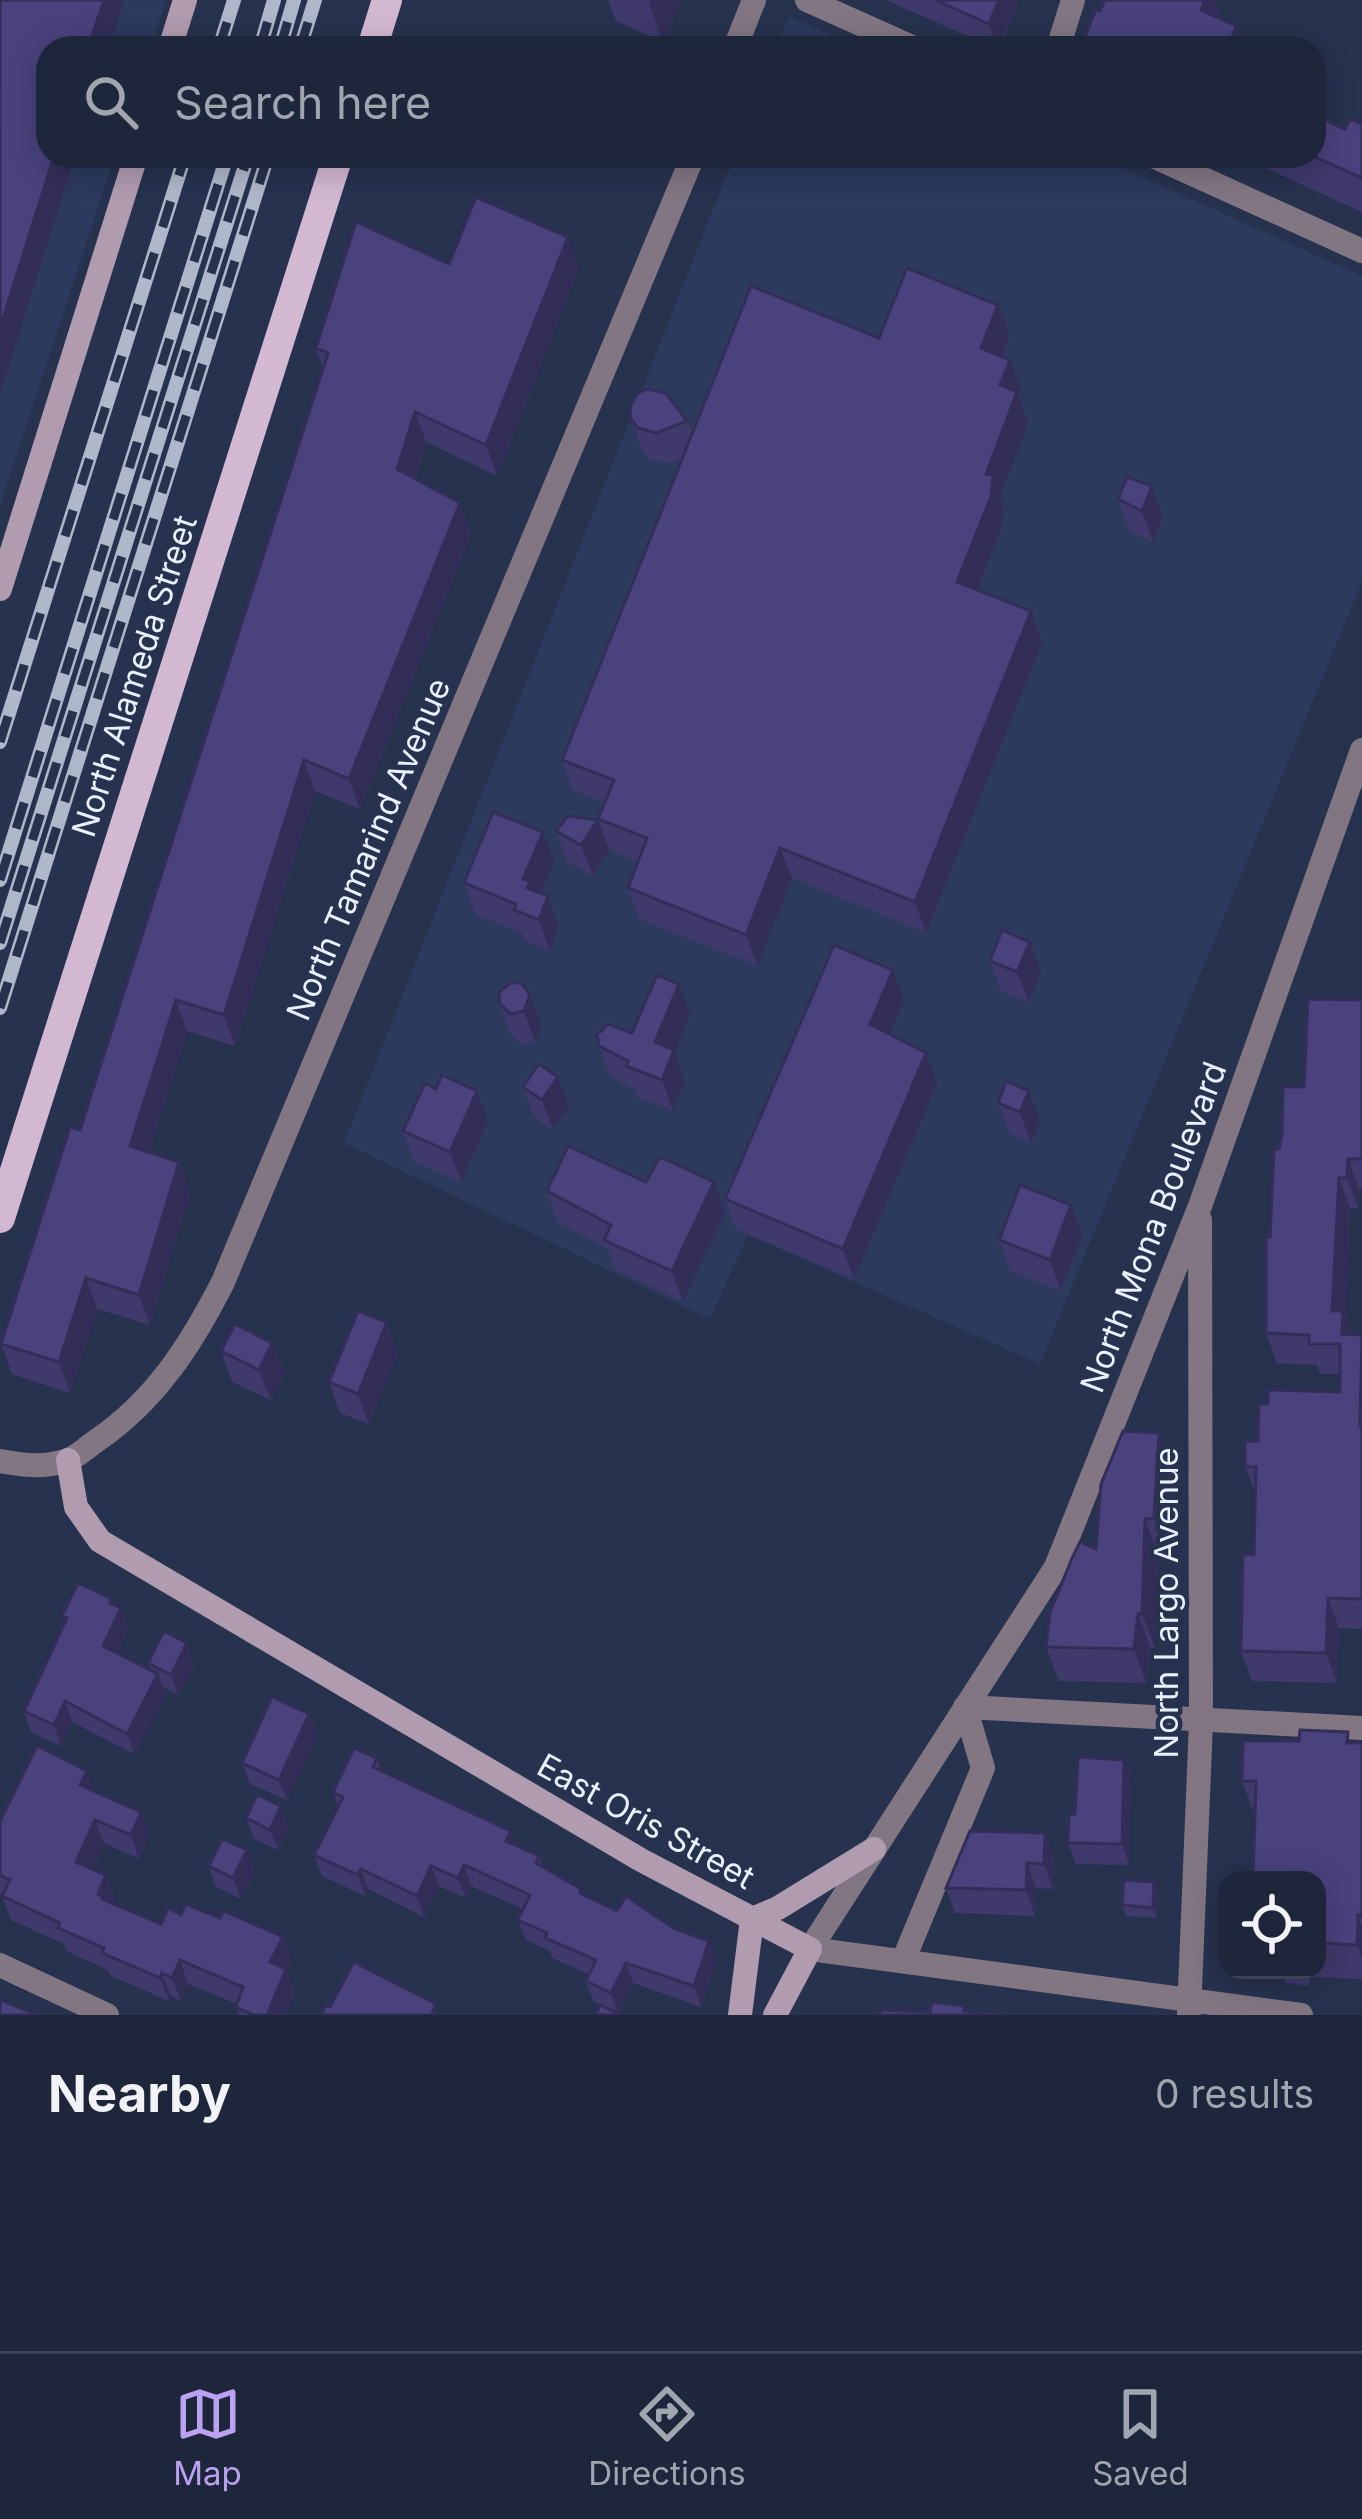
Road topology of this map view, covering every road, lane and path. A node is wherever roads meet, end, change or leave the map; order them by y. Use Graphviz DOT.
graph roads {
  1 [pos="185,0"];
  2 [pos="387,0"];
  3 [pos="754,0"];
  4 [pos="807,0"];
  5 [pos="1073,0"];
  6 [pos="174,36"];
  7 [pos="376,36"];
  8 [pos="740,36"];
  9 [pos="887,36"];
  10 [pos="1062,36"];
  11 [pos="132,168"];
  12 [pos="334,168"];
  13 [pos="688,168"];
  14 [pos="1180,168"];
  15 [pos="1362,250"];
  16 [pos="0,589"];
  17 [pos="1362,750"];
  18 [pos="1200,1206"];
  19 [pos="0,1218"];
  20 [pos="68,1460"];
  21 [pos="0,1461"];
  22 [pos="965,1708"];
  23 [pos="1201,1722"];
  24 [pos="1362,1727"];
  25 [pos="874,1849"];
  26 [pos="752,1919"];
  27 [pos="810,1949"];
  28 [pos="904,1961"];
  29 [pos="0,1966"];
  30 [pos="1190,2008"];
  31 [pos="107,2015"];
  32 [pos="740,2015"];
  33 [pos="775,2015"];
  34 [pos="1301,2015"];
  1 -- 6 [label="street"];
  2 -- 7 [label="main road"];
  3 -- 8 [label="street"];
  4 -- 9 [label="street"];
  5 -- 10 [label="street"];
  11 -- 16 [label="street"];
  12 -- 19 [label="main road, North Alameda Street"];
  13 -- 20 [label="street, North Tamarind Avenue"];
  14 -- 15 [label="street"];
  17 -- 18 [label="street, North Mona Boulevard"];
  18 -- 22 [label="street, North Mona Boulevard"];
  18 -- 23 [label="street, North Largo Avenue"];
  20 -- 21 [label="street"];
  20 -- 26 [label="street, East Oris Street"];
  22 -- 23 [label="street"];
  22 -- 25 [label="street, North Mona Boulevard"];
  22 -- 28 [label="street"];
  23 -- 24 [label="street"];
  23 -- 30 [label="street, North Largo Avenue"];
  25 -- 26 [label="street"];
  25 -- 27 [label="street, North Mona Boulevard"];
  26 -- 27 [label="street, East Oris Street"];
  26 -- 32 [label="street"];
  27 -- 28 [label="street, East Oris Street"];
  27 -- 33 [label="street"];
  28 -- 30 [label="street, East Oris Street"];
  29 -- 31 [label="street"];
  30 -- 34 [label="street, East Oris Street"];
}
